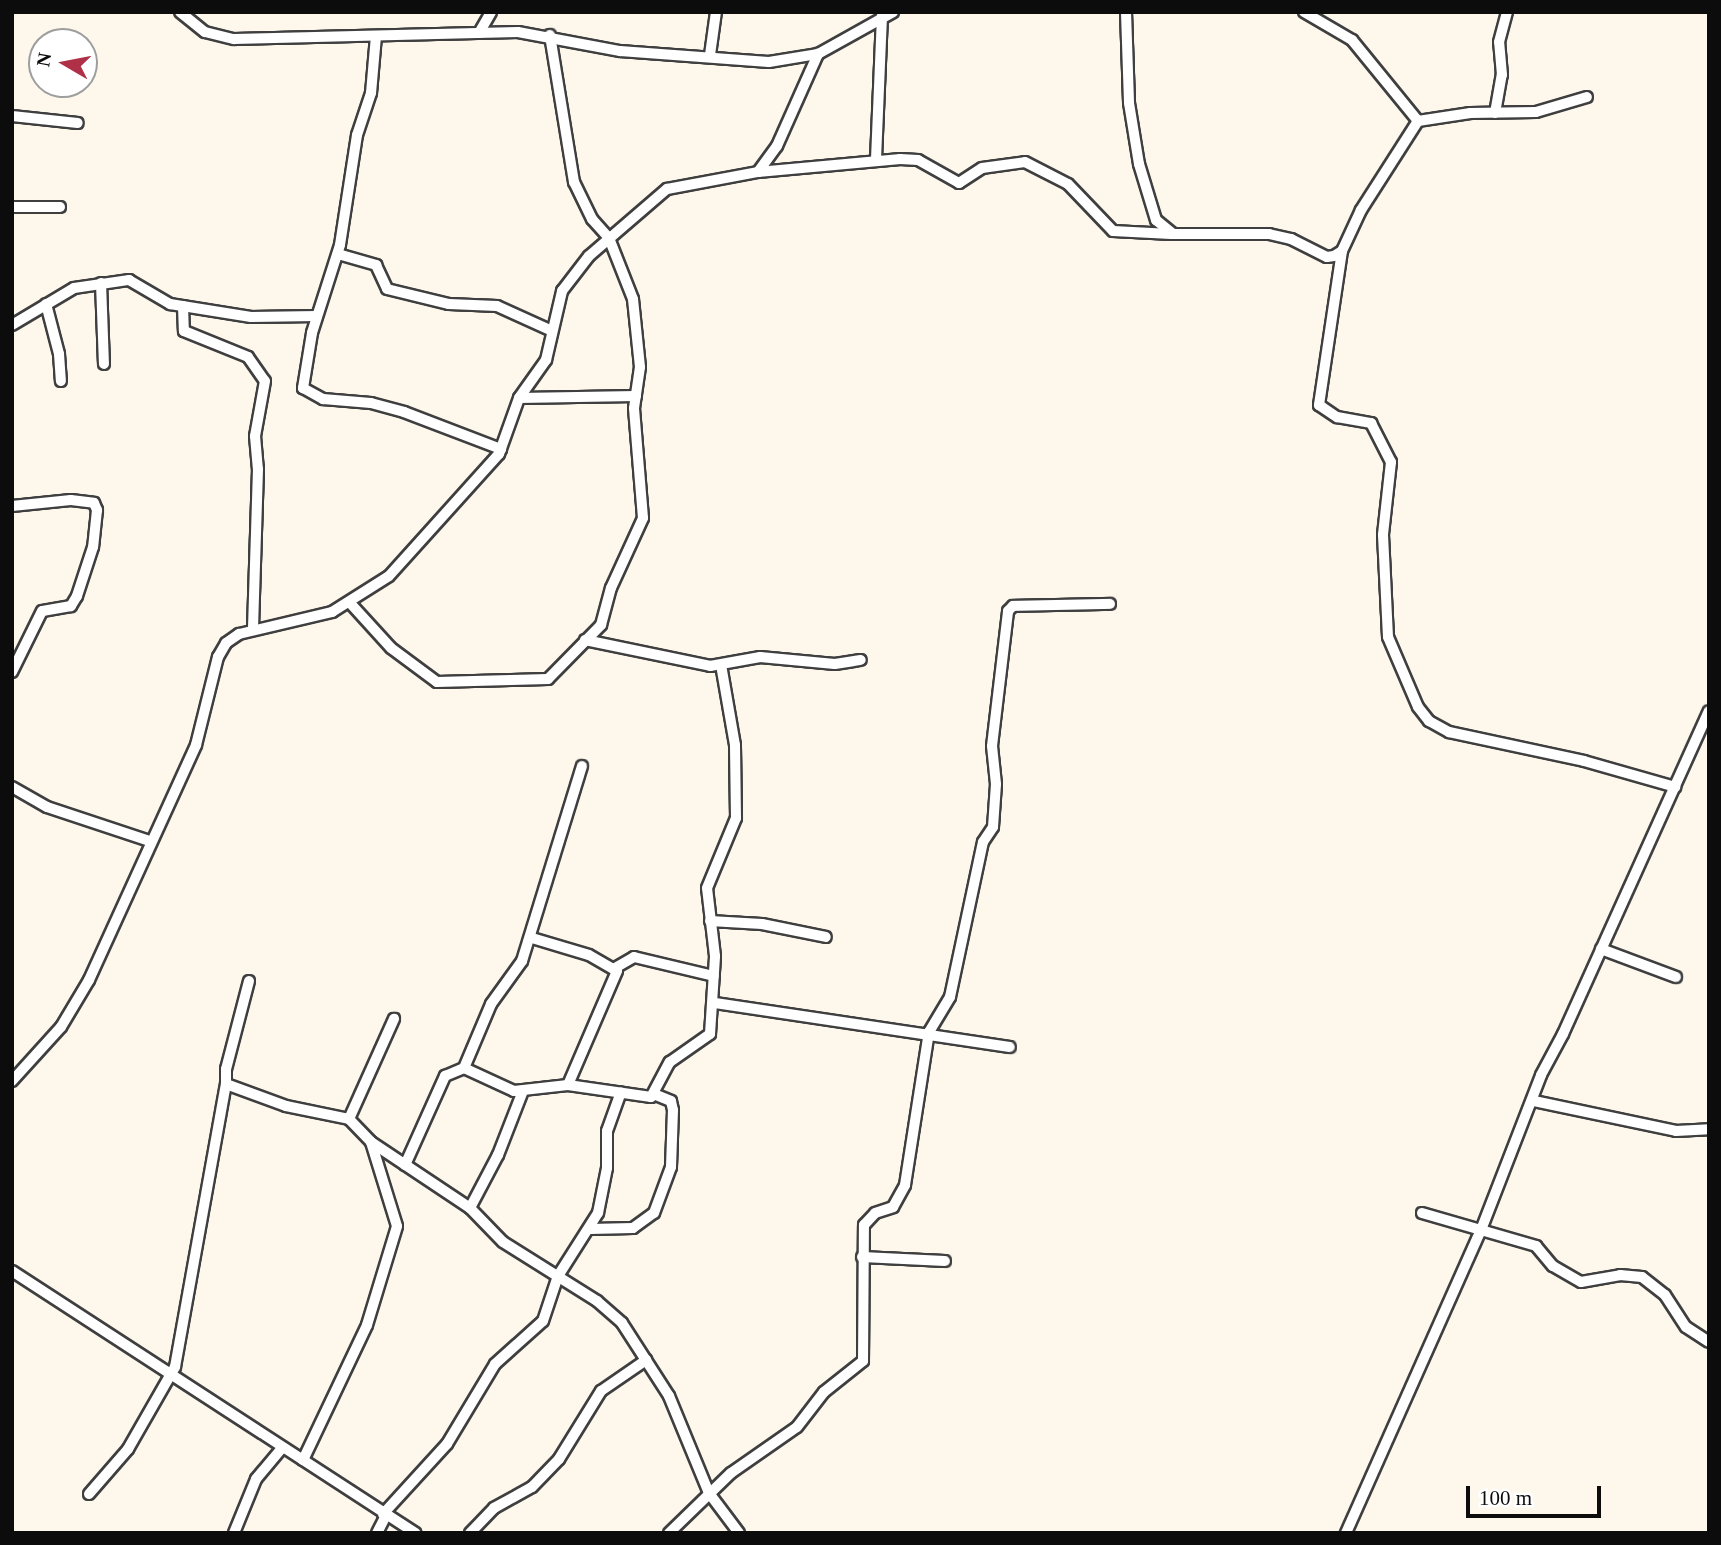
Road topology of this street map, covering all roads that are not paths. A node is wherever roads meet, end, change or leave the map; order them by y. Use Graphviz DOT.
graph roads {
  1 [pos="180,12"];
  2 [pos="491,12"];
  3 [pos="716,12"];
  4 [pos="893,12"];
  5 [pos="1126,12"];
  6 [pos="1304,12"];
  7 [pos="1507,12"];
  8 [pos="881,16"];
  9 [pos="479,33"];
  10 [pos="550,35"];
  11 [pos="376,36"];
  12 [pos="818,54"];
  13 [pos="710,55"];
  14 [pos="1587,97"];
  15 [pos="1495,113"];
  16 [pos="12,116"];
  17 [pos="1418,121"];
  18 [pos="78,123"];
  19 [pos="876,159"];
  20 [pos="758,173"];
  21 [pos="12,207"];
  22 [pos="60,208"];
  23 [pos="1173,234"];
  24 [pos="609,238"];
  25 [pos="1342,251"];
  26 [pos="338,254"];
  27 [pos="101,283"];
  28 [pos="46,304"];
  29 [pos="183,306"];
  30 [pos="317,316"];
  31 [pos="12,325"];
  32 [pos="552,331"];
  33 [pos="104,364"];
  34 [pos="61,381"];
  35 [pos="636,396"];
  36 [pos="519,398"];
  37 [pos="501,449"];
  38 [pos="12,506"];
  39 [pos="351,604"];
  40 [pos="1110,604"];
  41 [pos="253,630"];
  42 [pos="585,640"];
  43 [pos="861,660"];
  44 [pos="721,665"];
  45 [pos="12,671"];
  46 [pos="1709,711"];
  47 [pos="582,766"];
  48 [pos="12,787"];
  49 [pos="1675,787"];
  50 [pos="150,841"];
  51 [pos="710,921"];
  52 [pos="826,937"];
  53 [pos="532,938"];
  54 [pos="1601,949"];
  55 [pos="615,968"];
  56 [pos="714,976"];
  57 [pos="1676,977"];
  58 [pos="249,981"];
  59 [pos="715,1003"];
  60 [pos="394,1019"];
  61 [pos="929,1032"];
  62 [pos="1010,1047"];
  63 [pos="464,1068"];
  64 [pos="12,1082"];
  65 [pos="226,1084"];
  66 [pos="568,1085"];
  67 [pos="523,1091"];
  68 [pos="621,1092"];
  69 [pos="654,1094"];
  70 [pos="1534,1101"];
  71 [pos="349,1119"];
  72 [pos="1709,1129"];
  73 [pos="371,1142"];
  74 [pos="405,1166"];
  75 [pos="470,1208"];
  76 [pos="1422,1213"];
  77 [pos="590,1229"];
  78 [pos="1481,1230"];
  79 [pos="862,1257"];
  80 [pos="945,1261"];
  81 [pos="12,1271"];
  82 [pos="558,1276"];
  83 [pos="1709,1342"];
  84 [pos="646,1360"];
  85 [pos="167,1375"];
  86 [pos="281,1448"];
  87 [pos="303,1460"];
  88 [pos="709,1493"];
  89 [pos="89,1494"];
  90 [pos="385,1514"];
  91 [pos="234,1533"];
  92 [pos="377,1533"];
  93 [pos="415,1533"];
  94 [pos="470,1533"];
  95 [pos="669,1533"];
  96 [pos="739,1533"];
  97 [pos="1346,1533"];
  1 -- 11 [label="street"];
  2 -- 9 [label="street"];
  3 -- 13 [label="street"];
  4 -- 8 [label="street"];
  5 -- 23 [label="street"];
  6 -- 17 [label="street"];
  7 -- 15 [label="street"];
  8 -- 12 [label="street"];
  8 -- 19 [label="street"];
  9 -- 10 [label="street"];
  9 -- 11 [label="street"];
  10 -- 13 [label="street"];
  10 -- 24 [label="street"];
  11 -- 26 [label="street"];
  12 -- 13 [label="street"];
  12 -- 20 [label="street"];
  14 -- 15 [label="street"];
  15 -- 17 [label="street"];
  16 -- 18 [label="street"];
  17 -- 25 [label="street"];
  19 -- 20 [label="street"];
  19 -- 23 [label="street"];
  20 -- 24 [label="street"];
  21 -- 22 [label="street"];
  23 -- 25 [label="street"];
  24 -- 32 [label="street"];
  24 -- 35 [label="street"];
  25 -- 49 [label="street"];
  26 -- 30 [label="street"];
  26 -- 32 [label="street"];
  27 -- 28 [label="street"];
  27 -- 29 [label="street"];
  27 -- 33 [label="street"];
  28 -- 31 [label="street"];
  28 -- 34 [label="street"];
  29 -- 30 [label="street"];
  29 -- 41 [label="street"];
  30 -- 37 [label="street"];
  32 -- 36 [label="street"];
  35 -- 36 [label="street"];
  35 -- 42 [label="street"];
  36 -- 37 [label="street"];
  37 -- 39 [label="street"];
  38 -- 45 [label="street"];
  39 -- 41 [label="street"];
  39 -- 42 [label="street"];
  40 -- 61 [label="street"];
  41 -- 50 [label="street"];
  42 -- 44 [label="street"];
  43 -- 44 [label="street"];
  44 -- 51 [label="street"];
  46 -- 49 [label="street"];
  47 -- 53 [label="street"];
  48 -- 50 [label="street"];
  49 -- 54 [label="street"];
  50 -- 64 [label="street"];
  51 -- 52 [label="street"];
  51 -- 56 [label="street"];
  53 -- 55 [label="street"];
  53 -- 63 [label="street"];
  54 -- 57 [label="street"];
  54 -- 70 [label="street"];
  55 -- 56 [label="street"];
  55 -- 66 [label="street"];
  56 -- 59 [label="street"];
  58 -- 65 [label="street"];
  59 -- 61 [label="street"];
  59 -- 69 [label="street"];
  60 -- 71 [label="street"];
  61 -- 62 [label="street"];
  61 -- 79 [label="street"];
  63 -- 67 [label="street"];
  63 -- 74 [label="street"];
  65 -- 71 [label="street"];
  65 -- 85 [label="street"];
  66 -- 67 [label="street"];
  66 -- 68 [label="street"];
  67 -- 75 [label="street"];
  68 -- 69 [label="street"];
  68 -- 77 [label="street"];
  69 -- 77 [label="street"];
  70 -- 72 [label="street"];
  70 -- 78 [label="street"];
  71 -- 73 [label="street"];
  73 -- 74 [label="street"];
  73 -- 87 [label="street"];
  74 -- 75 [label="street"];
  75 -- 82 [label="street"];
  76 -- 78 [label="street"];
  77 -- 82 [label="street"];
  78 -- 83 [label="street"];
  78 -- 97 [label="street"];
  79 -- 80 [label="street"];
  79 -- 88 [label="street"];
  81 -- 85 [label="street"];
  82 -- 84 [label="street"];
  82 -- 90 [label="street"];
  84 -- 88 [label="street"];
  84 -- 94 [label="street"];
  85 -- 86 [label="street"];
  85 -- 89 [label="street"];
  86 -- 87 [label="street"];
  86 -- 91 [label="street"];
  87 -- 90 [label="street"];
  88 -- 95 [label="street"];
  88 -- 96 [label="street"];
  90 -- 92 [label="street"];
  90 -- 93 [label="street"];
}
